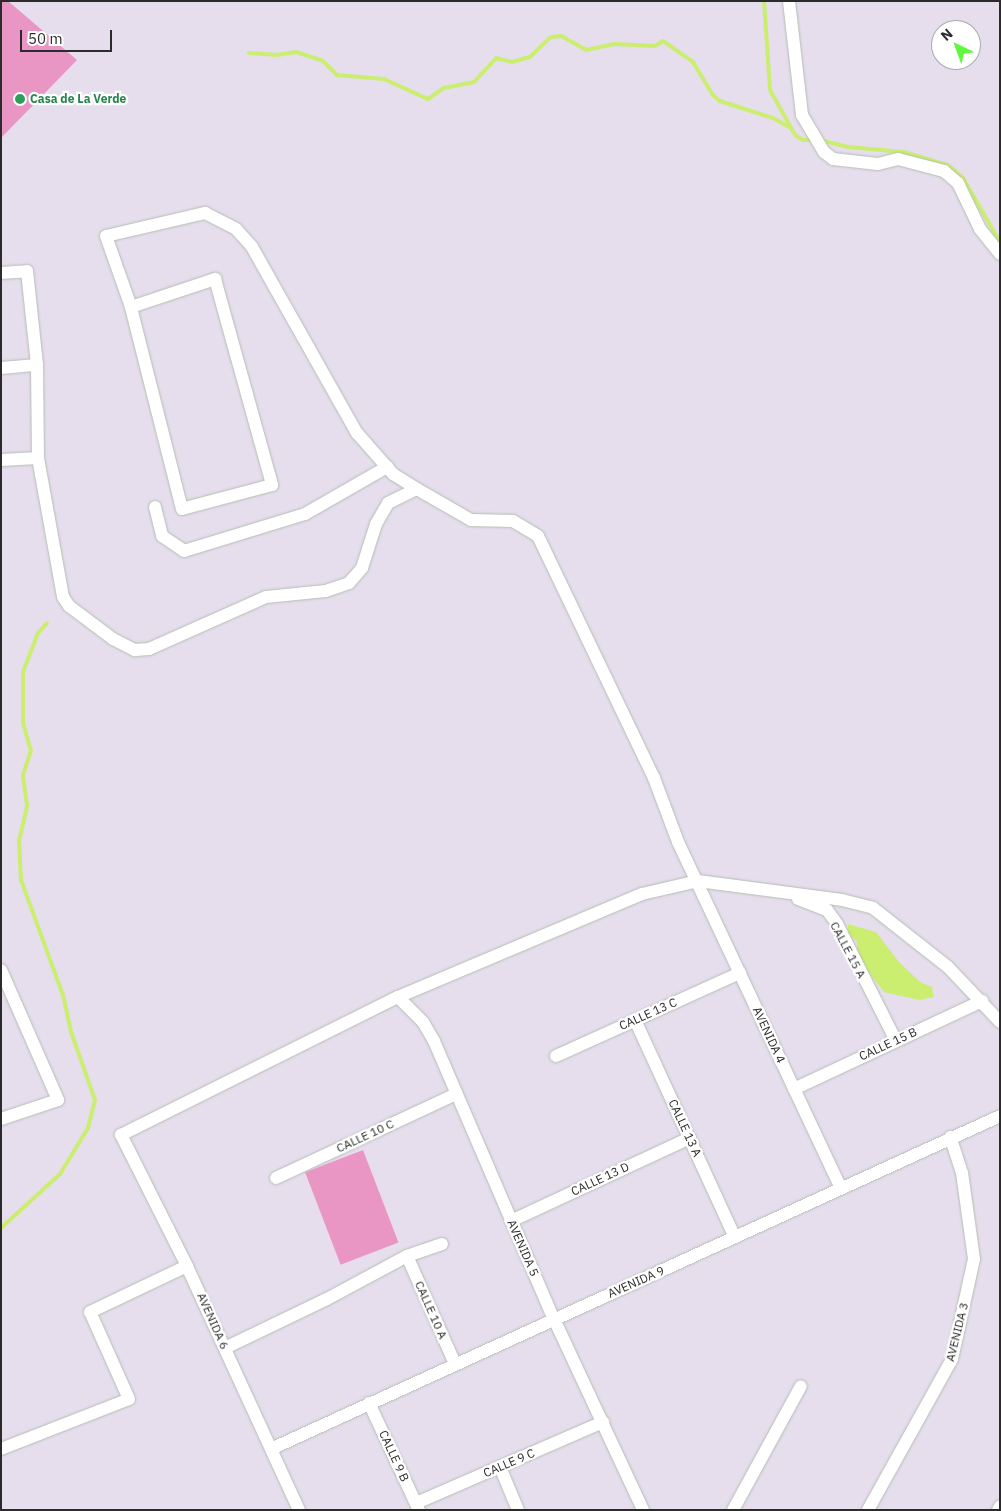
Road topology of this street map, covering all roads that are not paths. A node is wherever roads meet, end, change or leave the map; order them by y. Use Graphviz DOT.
graph roads {
  1 [pos="789,1"];
  2 [pos="1000,254"];
  3 [pos="1,272"];
  4 [pos="131,307"];
  5 [pos="37,365"];
  6 [pos="1,368"];
  7 [pos="38,458"];
  8 [pos="1,460"];
  9 [pos="387,467"];
  10 [pos="417,489"];
  11 [pos="155,507"];
  12 [pos="698,881"];
  13 [pos="774,891"];
  14 [pos="1,970"];
  15 [pos="740,973"];
  16 [pos="398,997"];
  17 [pos="982,1001"];
  18 [pos="635,1020"];
  19 [pos="1000,1022"];
  20 [pos="895,1040"];
  21 [pos="556,1056"];
  22 [pos="794,1089"];
  23 [pos="454,1095"];
  24 [pos="1000,1116"];
  25 [pos="1,1119"];
  26 [pos="950,1137"];
  27 [pos="690,1138"];
  28 [pos="276,1178"];
  29 [pos="841,1189"];
  30 [pos="511,1222"];
  31 [pos="735,1237"];
  32 [pos="442,1244"];
  33 [pos="407,1256"];
  34 [pos="188,1266"];
  35 [pos="554,1319"];
  36 [pos="225,1348"];
  37 [pos="455,1364"];
  38 [pos="801,1386"];
  39 [pos="369,1403"];
  40 [pos="603,1422"];
  41 [pos="273,1448"];
  42 [pos="1,1449"];
  43 [pos="500,1467"];
  44 [pos="1000,1506"];
  45 [pos="417,1507"];
  46 [pos="642,1508"];
  47 [pos="300,1510"];
  48 [pos="518,1510"];
  49 [pos="732,1510"];
  50 [pos="868,1510"];
  51 [pos="998,1510"];
  1 -- 2 [label="street"];
  3 -- 5 [label="street"];
  4 -- 4 [label="street"];
  4 -- 9 [label="street, AVENIDA 4"];
  5 -- 6 [label="street"];
  5 -- 7 [label="street"];
  7 -- 8 [label="street"];
  7 -- 10 [label="street"];
  9 -- 10 [label="street, AVENIDA 4"];
  9 -- 11 [label="street"];
  10 -- 12 [label="street, AVENIDA 4"];
  12 -- 13 [label="street"];
  12 -- 15 [label="street, AVENIDA 4"];
  12 -- 16 [label="street"];
  13 -- 17 [label="street"];
  13 -- 20 [label="street, CALLE 15 A"];
  14 -- 25 [label="street"];
  15 -- 18 [label="street, CALLE 13 C"];
  15 -- 22 [label="street, AVENIDA 4"];
  16 -- 23 [label="street, AVENIDA 5"];
  16 -- 34 [label="street, AVENIDA 6"];
  17 -- 19 [label="street"];
  17 -- 20 [label="street, CALLE 15 B"];
  18 -- 21 [label="street, CALLE 13 C"];
  18 -- 27 [label="street, CALLE 13 A"];
  20 -- 22 [label="street, CALLE 15 B"];
  22 -- 29 [label="street, AVENIDA 4"];
  23 -- 28 [label="street, CALLE 10 C"];
  23 -- 30 [label="street, AVENIDA 5"];
  24 -- 26 [label="street, AVENIDA 9"];
  26 -- 29 [label="street, AVENIDA 9"];
  26 -- 50 [label="street, AVENIDA 3"];
  27 -- 30 [label="street, CALLE 13 D"];
  27 -- 31 [label="street, CALLE 13 A"];
  29 -- 31 [label="street, AVENIDA 9"];
  30 -- 35 [label="street, AVENIDA 5"];
  31 -- 35 [label="street, AVENIDA 9"];
  32 -- 33 [label="street"];
  33 -- 36 [label="street"];
  33 -- 37 [label="street, CALLE 10 A"];
  34 -- 36 [label="street, AVENIDA 6"];
  34 -- 42 [label="street"];
  35 -- 37 [label="street, AVENIDA 9"];
  35 -- 40 [label="street, AVENIDA 5"];
  36 -- 41 [label="street, AVENIDA 6"];
  37 -- 39 [label="street, AVENIDA 9"];
  38 -- 49 [label="street"];
  39 -- 41 [label="street, AVENIDA 9"];
  39 -- 45 [label="street, CALLE 9 B"];
  40 -- 43 [label="street, CALLE 9 C"];
  40 -- 46 [label="street, AVENIDA 5"];
  41 -- 47 [label="street, AVENIDA 6"];
  43 -- 45 [label="street, CALLE 9 C"];
  43 -- 48 [label="street"];
  44 -- 51 [label="street"];
}
